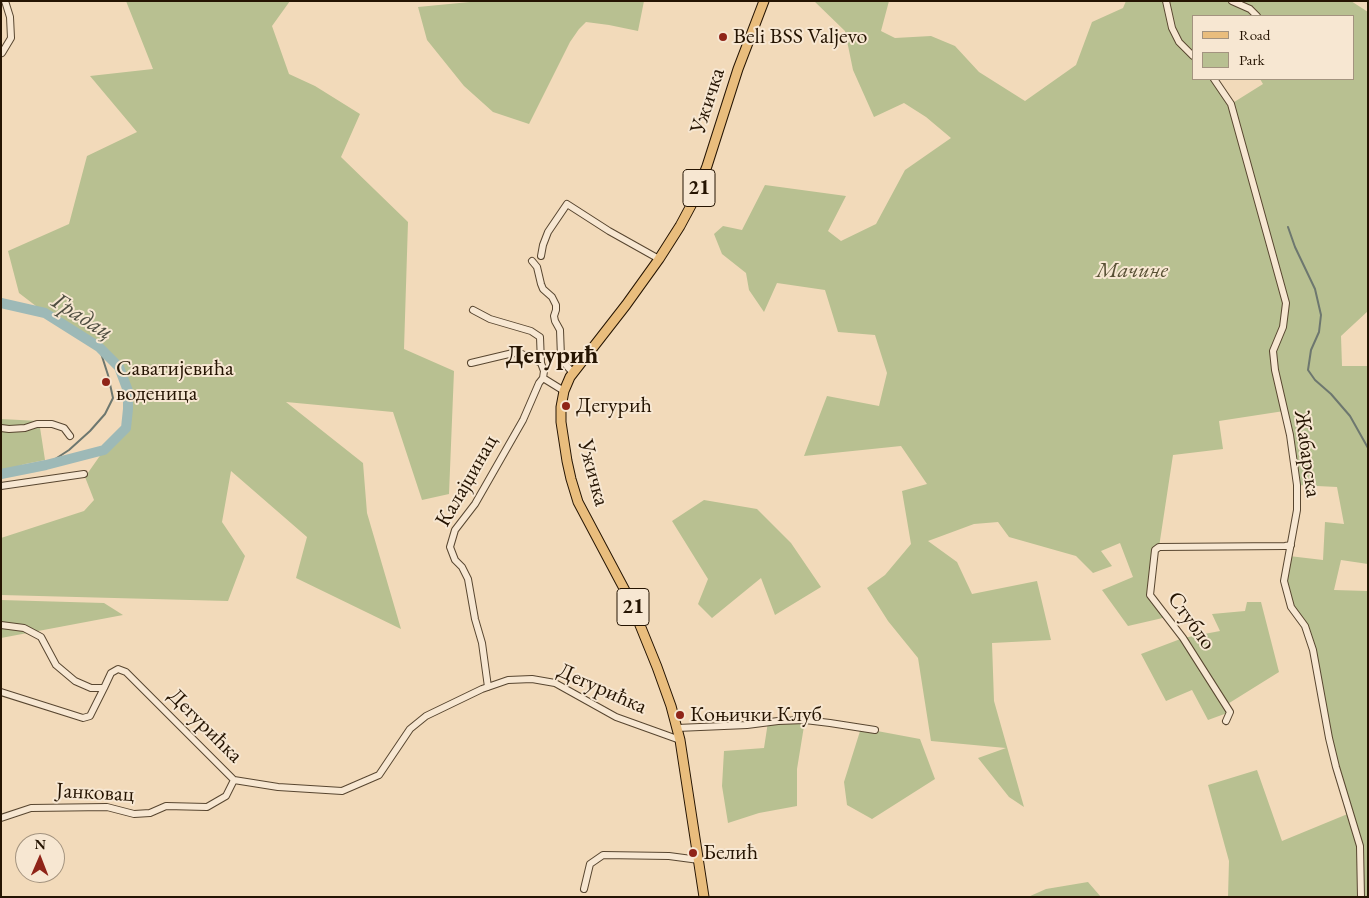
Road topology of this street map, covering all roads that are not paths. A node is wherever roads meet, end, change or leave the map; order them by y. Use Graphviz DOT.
graph roads {
  1 [pos="5,1"];
  2 [pos="764,1"];
  3 [pos="1166,1"];
  4 [pos="1232,1"];
  5 [pos="1256,15"];
  6 [pos="2,53"];
  7 [pos="1192,55"];
  8 [pos="1215,80"];
  9 [pos="541,256"];
  10 [pos="659,259"];
  11 [pos="532,261"];
  12 [pos="473,310"];
  13 [pos="471,363"];
  14 [pos="541,363"];
  15 [pos="573,372"];
  16 [pos="543,378"];
  17 [pos="564,391"];
  18 [pos="1,428"];
  19 [pos="70,436"];
  20 [pos="84,474"];
  21 [pos="1,486"];
  22 [pos="1291,545"];
  23 [pos="1,625"];
  24 [pos="488,687"];
  25 [pos="104,688"];
  26 [pos="1,692"];
  27 [pos="1226,721"];
  28 [pos="677,728"];
  29 [pos="875,730"];
  30 [pos="680,740"];
  31 [pos="234,780"];
  32 [pos="1,818"];
  33 [pos="698,860"];
  34 [pos="584,889"];
  35 [pos="704,897"];
  36 [pos="1362,897"];
  1 -- 6 [label="street"];
  2 -- 10 [label="main road, Ужичка / 21"];
  3 -- 7 [label="street"];
  4 -- 5 [label="street"];
  8 -- 22 [label="street, Жабарска"];
  9 -- 10 [label="street"];
  10 -- 15 [label="main road, Ужичка / 21"];
  11 -- 15 [label="street"];
  12 -- 14 [label="street"];
  13 -- 14 [label="street"];
  14 -- 16 [label="street"];
  15 -- 17 [label="main road, Ужичка / 21"];
  16 -- 17 [label="street"];
  16 -- 24 [label="street, Калајџинац"];
  17 -- 28 [label="main road, Ужичка / 21"];
  18 -- 19 [label="street"];
  20 -- 21 [label="street"];
  22 -- 27 [label="street, Стубло"];
  22 -- 36 [label="street, Жабарска"];
  23 -- 25 [label="street"];
  24 -- 30 [label="street, Дегурићка"];
  24 -- 31 [label="street, Дегурићка"];
  25 -- 26 [label="street"];
  25 -- 31 [label="street, Дегурићка"];
  28 -- 29 [label="street"];
  28 -- 30 [label="main road, Ужичка / 21"];
  30 -- 33 [label="main road, Ужичка / 21"];
  31 -- 32 [label="street, Јанковац"];
  33 -- 34 [label="street"];
  33 -- 35 [label="main road, Ужичка / 21"];
}
